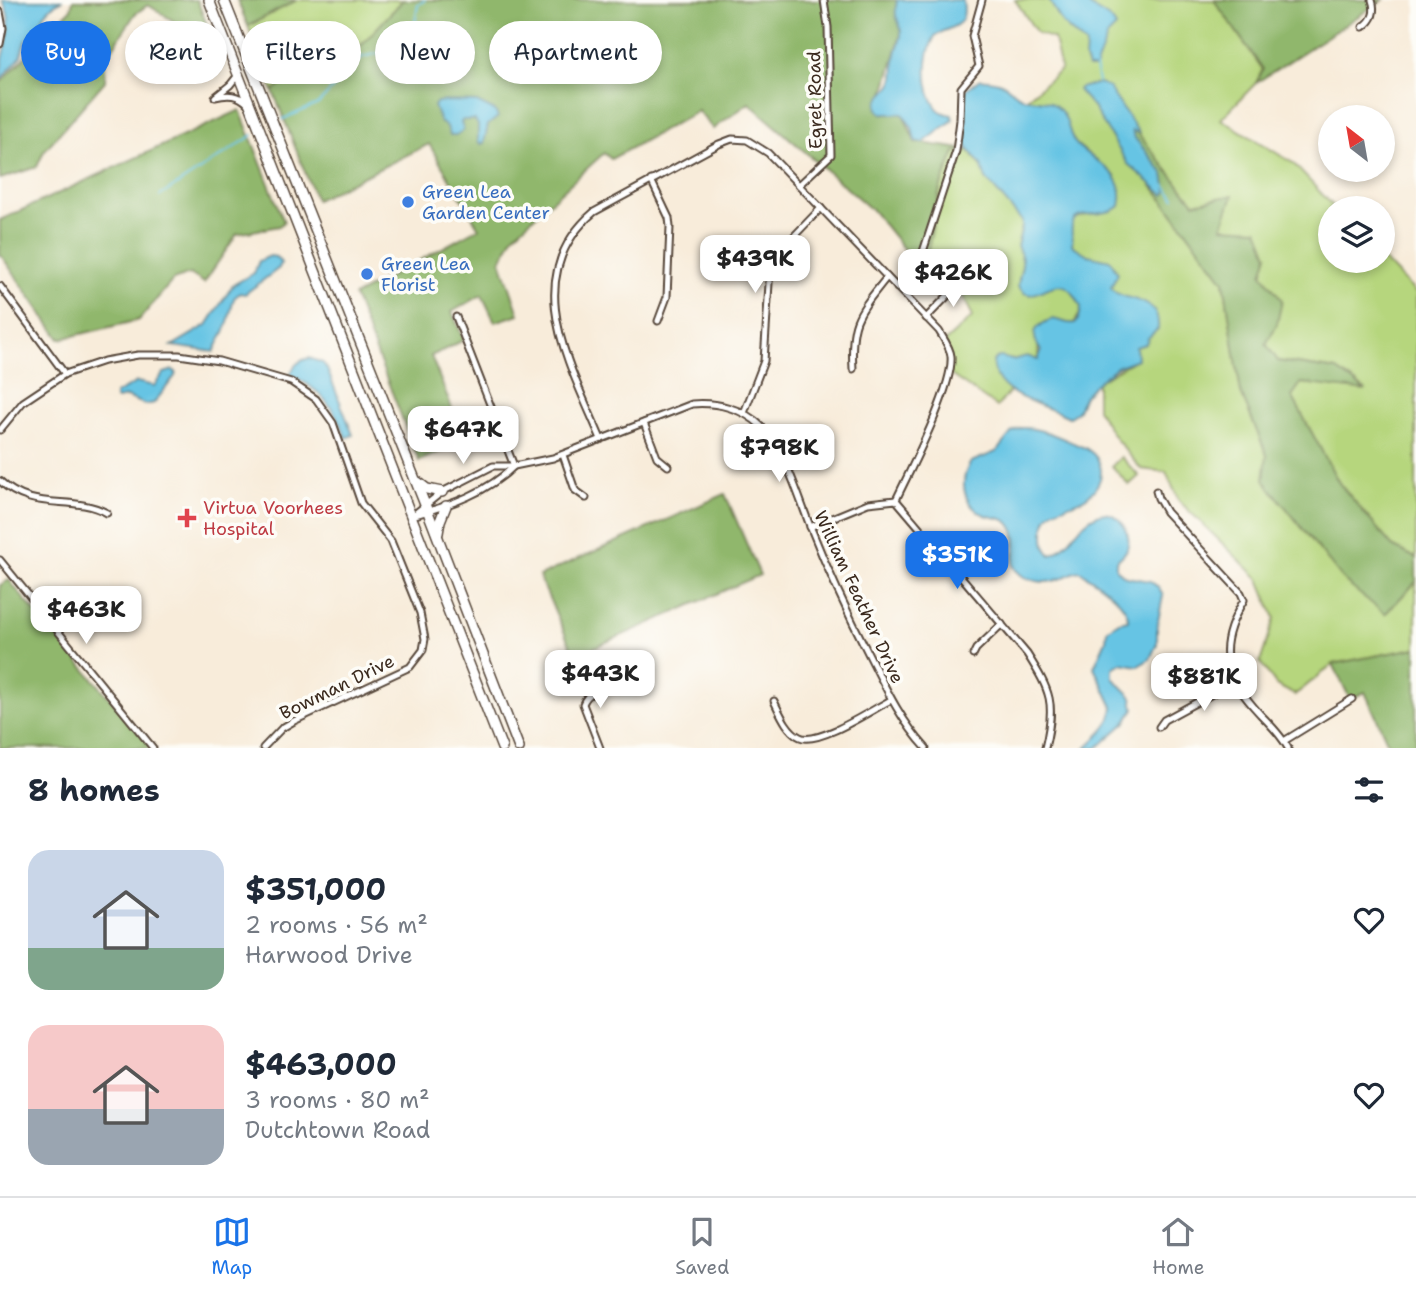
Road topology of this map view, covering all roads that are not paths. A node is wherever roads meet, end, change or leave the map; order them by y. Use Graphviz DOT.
graph roads {
  1 [pos="209,0"];
  2 [pos="224,0"];
  3 [pos="824,0"];
  4 [pos="982,0"];
  5 [pos="1372,0"];
  6 [pos="0,12"];
  7 [pos="1363,27"];
  8 [pos="0,44"];
  9 [pos="239,72"];
  10 [pos="252,108"];
  11 [pos="651,180"];
  12 [pos="799,185"];
  13 [pos="821,208"];
  14 [pos="325,254"];
  15 [pos="312,259"];
  16 [pos="887,277"];
  17 [pos="961,282"];
  18 [pos="0,286"];
  19 [pos="897,288"];
  20 [pos="456,317"];
  21 [pos="926,318"];
  22 [pos="658,321"];
  23 [pos="853,369"];
  24 [pos="65,374"];
  25 [pos="744,413"];
  26 [pos="644,423"];
  27 [pos="0,430"];
  28 [pos="601,439"];
  29 [pos="563,455"];
  30 [pos="514,466"];
  31 [pos="668,466"];
  32 [pos="415,480"];
  33 [pos="0,481"];
  34 [pos="1156,491"];
  35 [pos="442,492"];
  36 [pos="586,498"];
  37 [pos="896,500"];
  38 [pos="446,506"];
  39 [pos="427,509"];
  40 [pos="107,513"];
  41 [pos="412,516"];
  42 [pos="810,527"];
  43 [pos="438,538"];
  44 [pos="0,560"];
  45 [pos="1002,624"];
  46 [pos="974,655"];
  47 [pos="620,681"];
  48 [pos="1234,682"];
  49 [pos="1352,699"];
  50 [pos="891,700"];
  51 [pos="774,701"];
  52 [pos="1159,727"];
  53 [pos="1284,741"];
  54 [pos="153,748"];
  55 [pos="263,748"];
  56 [pos="502,748"];
  57 [pos="519,748"];
  58 [pos="600,748"];
  59 [pos="926,748"];
  60 [pos="1045,748"];
  61 [pos="1288,748"];
  1 -- 9 [label="highway"];
  2 -- 14 [label="highway"];
  3 -- 12 [label="street, Egret Road"];
  4 -- 19 [label="street"];
  5 -- 7 [label="street"];
  6 -- 8 [label="street"];
  9 -- 10 [label="highway"];
  9 -- 10 [label="street"];
  10 -- 15 [label="highway"];
  11 -- 12 [label="street"];
  11 -- 22 [label="street"];
  11 -- 28 [label="street"];
  12 -- 13 [label="street"];
  13 -- 16 [label="street"];
  13 -- 25 [label="street"];
  14 -- 15 [label="street"];
  14 -- 32 [label="highway"];
  15 -- 41 [label="highway"];
  16 -- 19 [label="street"];
  16 -- 23 [label="street"];
  17 -- 21 [label="street"];
  18 -- 24 [label="street"];
  19 -- 21 [label="street"];
  20 -- 30 [label="street"];
  21 -- 37 [label="street"];
  24 -- 27 [label="street, Bowman Drive"];
  24 -- 55 [label="street, Bowman Drive"];
  25 -- 26 [label="street, William Feather Drive"];
  25 -- 42 [label="street, William Feather Drive"];
  26 -- 28 [label="street, William Feather Drive"];
  26 -- 31 [label="street"];
  28 -- 29 [label="street, William Feather Drive"];
  29 -- 30 [label="street, William Feather Drive"];
  29 -- 36 [label="street"];
  30 -- 35 [label="street, William Feather Drive"];
  30 -- 38 [label="street, William Feather Drive"];
  32 -- 35 [label="highway"];
  32 -- 39 [label="highway"];
  33 -- 40 [label="street"];
  34 -- 48 [label="street"];
  35 -- 39 [label="street, William Feather Drive"];
  37 -- 42 [label="street"];
  37 -- 45 [label="street"];
  38 -- 39 [label="street, William Feather Drive"];
  38 -- 43 [label="highway"];
  39 -- 41 [label="street, William Feather Drive"];
  39 -- 43 [label="highway"];
  41 -- 56 [label="highway"];
  42 -- 50 [label="street, William Feather Drive"];
  43 -- 57 [label="highway"];
  44 -- 54 [label="street"];
  45 -- 46 [label="street"];
  45 -- 60 [label="street"];
  47 -- 58 [label="street"];
  48 -- 52 [label="street"];
  48 -- 53 [label="street"];
  49 -- 53 [label="street"];
  50 -- 51 [label="street"];
  50 -- 59 [label="street, William Feather Drive"];
  53 -- 61 [label="street"];
}
